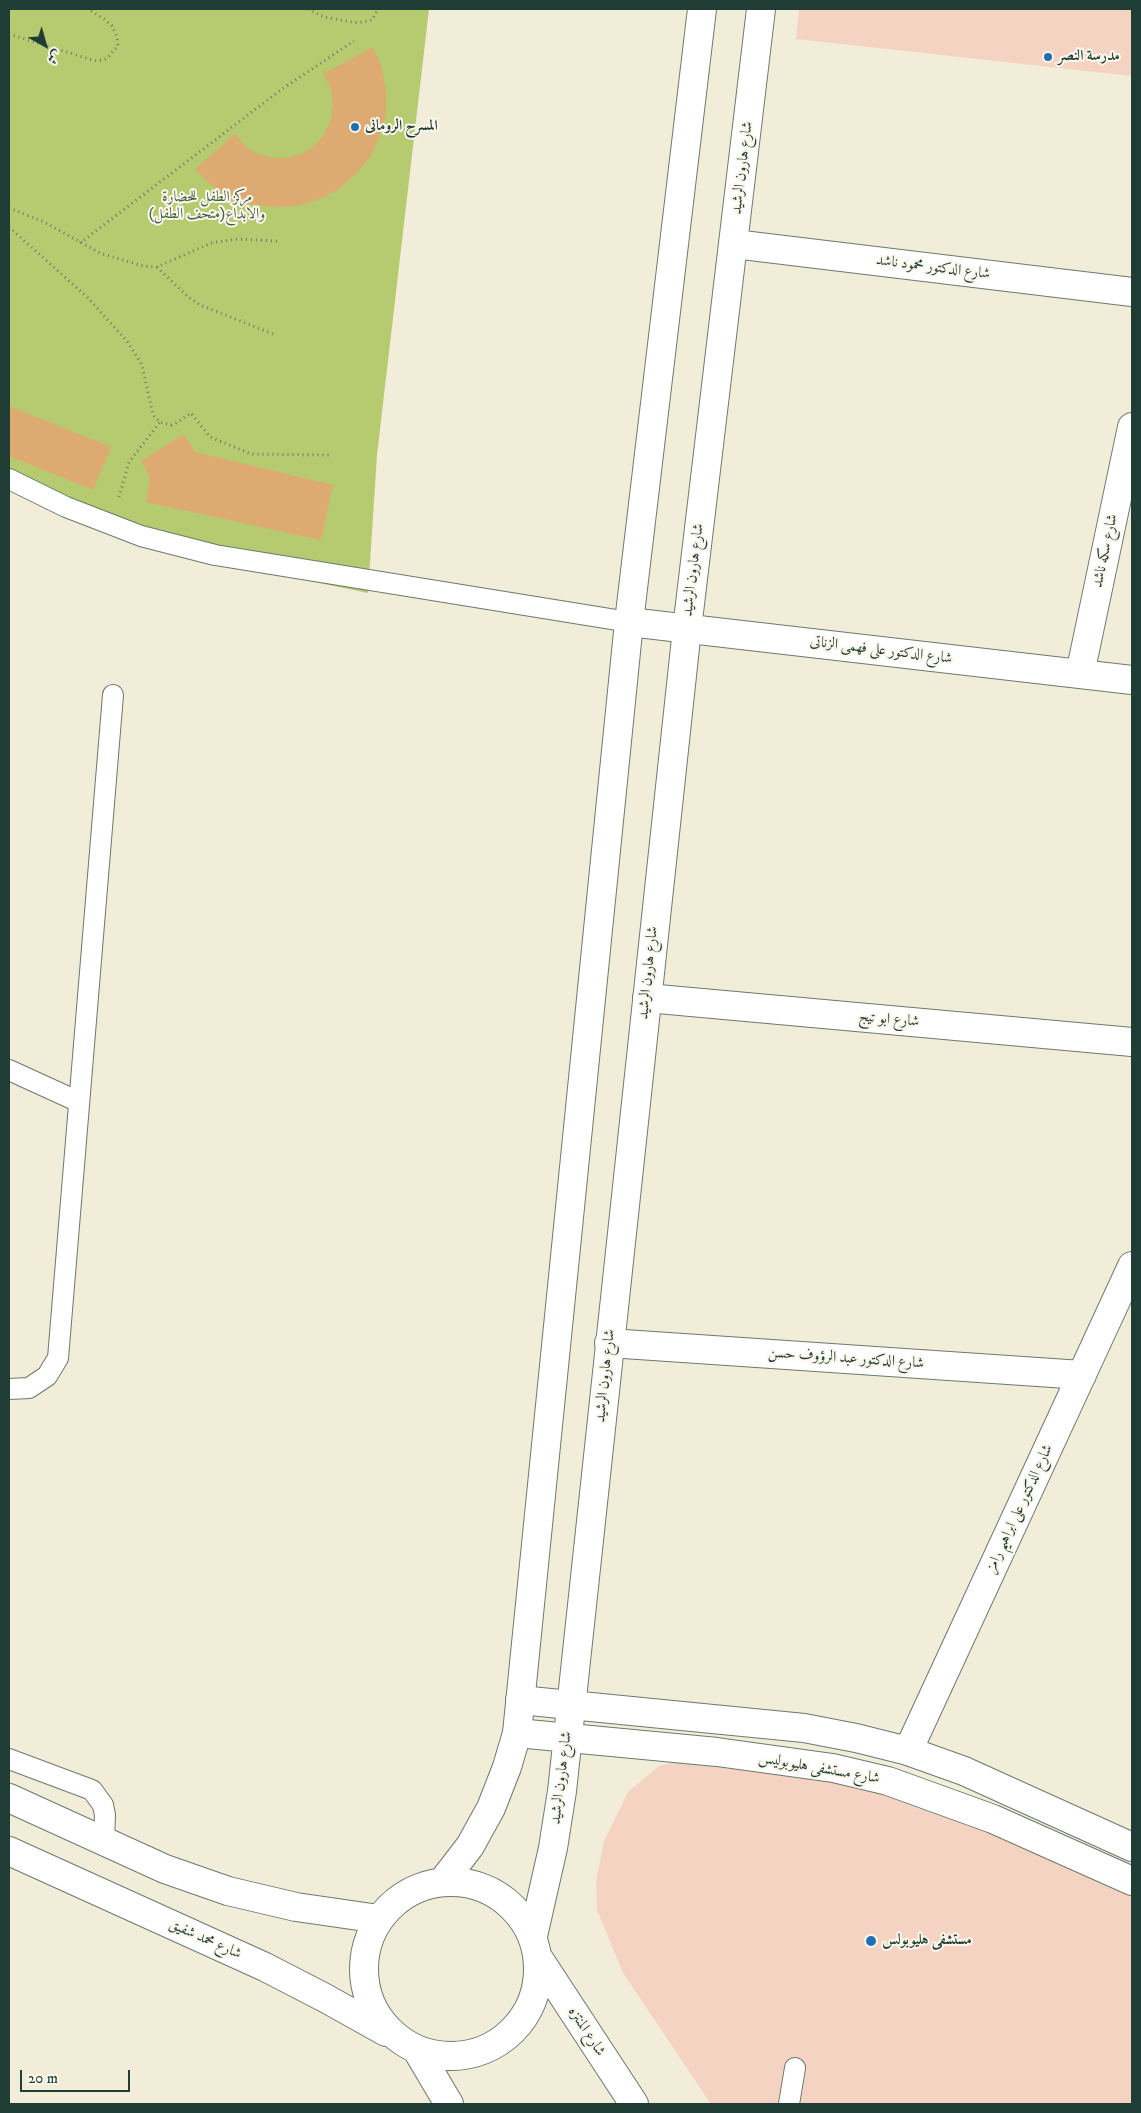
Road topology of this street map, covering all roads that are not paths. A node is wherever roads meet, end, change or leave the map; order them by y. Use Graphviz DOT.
graph roads {
  1 [pos="702,9"];
  2 [pos="761,9"];
  3 [pos="734,244"];
  4 [pos="1132,292"];
  5 [pos="1132,427"];
  6 [pos="9,480"];
  7 [pos="629,622"];
  8 [pos="687,629"];
  9 [pos="1080,674"];
  10 [pos="1132,680"];
  11 [pos="114,694"];
  12 [pos="647,998"];
  13 [pos="1132,1042"];
  14 [pos="9,1070"];
  15 [pos="79,1102"];
  16 [pos="1132,1266"];
  17 [pos="609,1343"];
  18 [pos="1082,1375"];
  19 [pos="9,1390"];
  20 [pos="520,1700"];
  21 [pos="571,1706"];
  22 [pos="517,1733"];
  23 [pos="568,1738"];
  24 [pos="908,1751"];
  25 [pos="9,1759"];
  26 [pos="9,1798"];
  27 [pos="104,1841"];
  28 [pos="1132,1847"];
  29 [pos="9,1851"];
  30 [pos="442,1881"];
  31 [pos="1132,1881"];
  32 [pos="379,1919"];
  33 [pos="536,1947"];
  34 [pos="407,2044"];
  35 [pos="795,2068"];
  36 [pos="449,2104"];
  37 [pos="634,2104"];
  38 [pos="789,2104"];
  1 -- 7 [label="street"];
  2 -- 3 [label="street, شارع هارون الرشيد"];
  3 -- 4 [label="street, شارع الدكتور محمود ناشد"];
  3 -- 8 [label="street, شارع هارون الرشيد"];
  5 -- 9 [label="street, شارع سكه ناشد"];
  6 -- 7 [label="lane"];
  7 -- 8 [label="street, شارع الدكتور على فهمى الزناتى"];
  7 -- 20 [label="street"];
  8 -- 9 [label="street, شارع الدكتور على فهمى الزناتى"];
  8 -- 12 [label="street, شارع هارون الرشيد"];
  9 -- 10 [label="street, شارع الدكتور على فهمى الزناتى"];
  11 -- 15 [label="lane"];
  12 -- 13 [label="street, شارع ابو تيج"];
  12 -- 17 [label="street, شارع هارون الرشيد"];
  14 -- 15 [label="lane"];
  15 -- 19 [label="lane"];
  16 -- 18 [label="street, شارع الدكتور على ابراهيم رامز"];
  17 -- 18 [label="street, شارع الدكتور عبد الرؤوف حسن"];
  17 -- 21 [label="street, شارع هارون الرشيد"];
  18 -- 24 [label="street, شارع الدكتور على ابراهيم رامز"];
  20 -- 21 [label="street"];
  20 -- 22 [label="street"];
  21 -- 23 [label="street, شارع هارون الرشيد"];
  21 -- 24 [label="street"];
  22 -- 23 [label="street, شارع مستشفى هليوبوليس"];
  22 -- 30 [label="street"];
  23 -- 31 [label="street, شارع مستشفى هليوبوليس"];
  23 -- 33 [label="street, شارع هارون الرشيد"];
  24 -- 28 [label="street"];
  25 -- 27 [label="lane"];
  26 -- 27 [label="street"];
  27 -- 32 [label="street"];
  29 -- 34 [label="street, شارع محمد شفيق"];
  30 -- 32 [label="street"];
  30 -- 33 [label="street"];
  32 -- 34 [label="street"];
  33 -- 34 [label="street"];
  33 -- 37 [label="street, شارع المنتزه"];
  34 -- 36 [label="street"];
  35 -- 38 [label="lane"];
}
